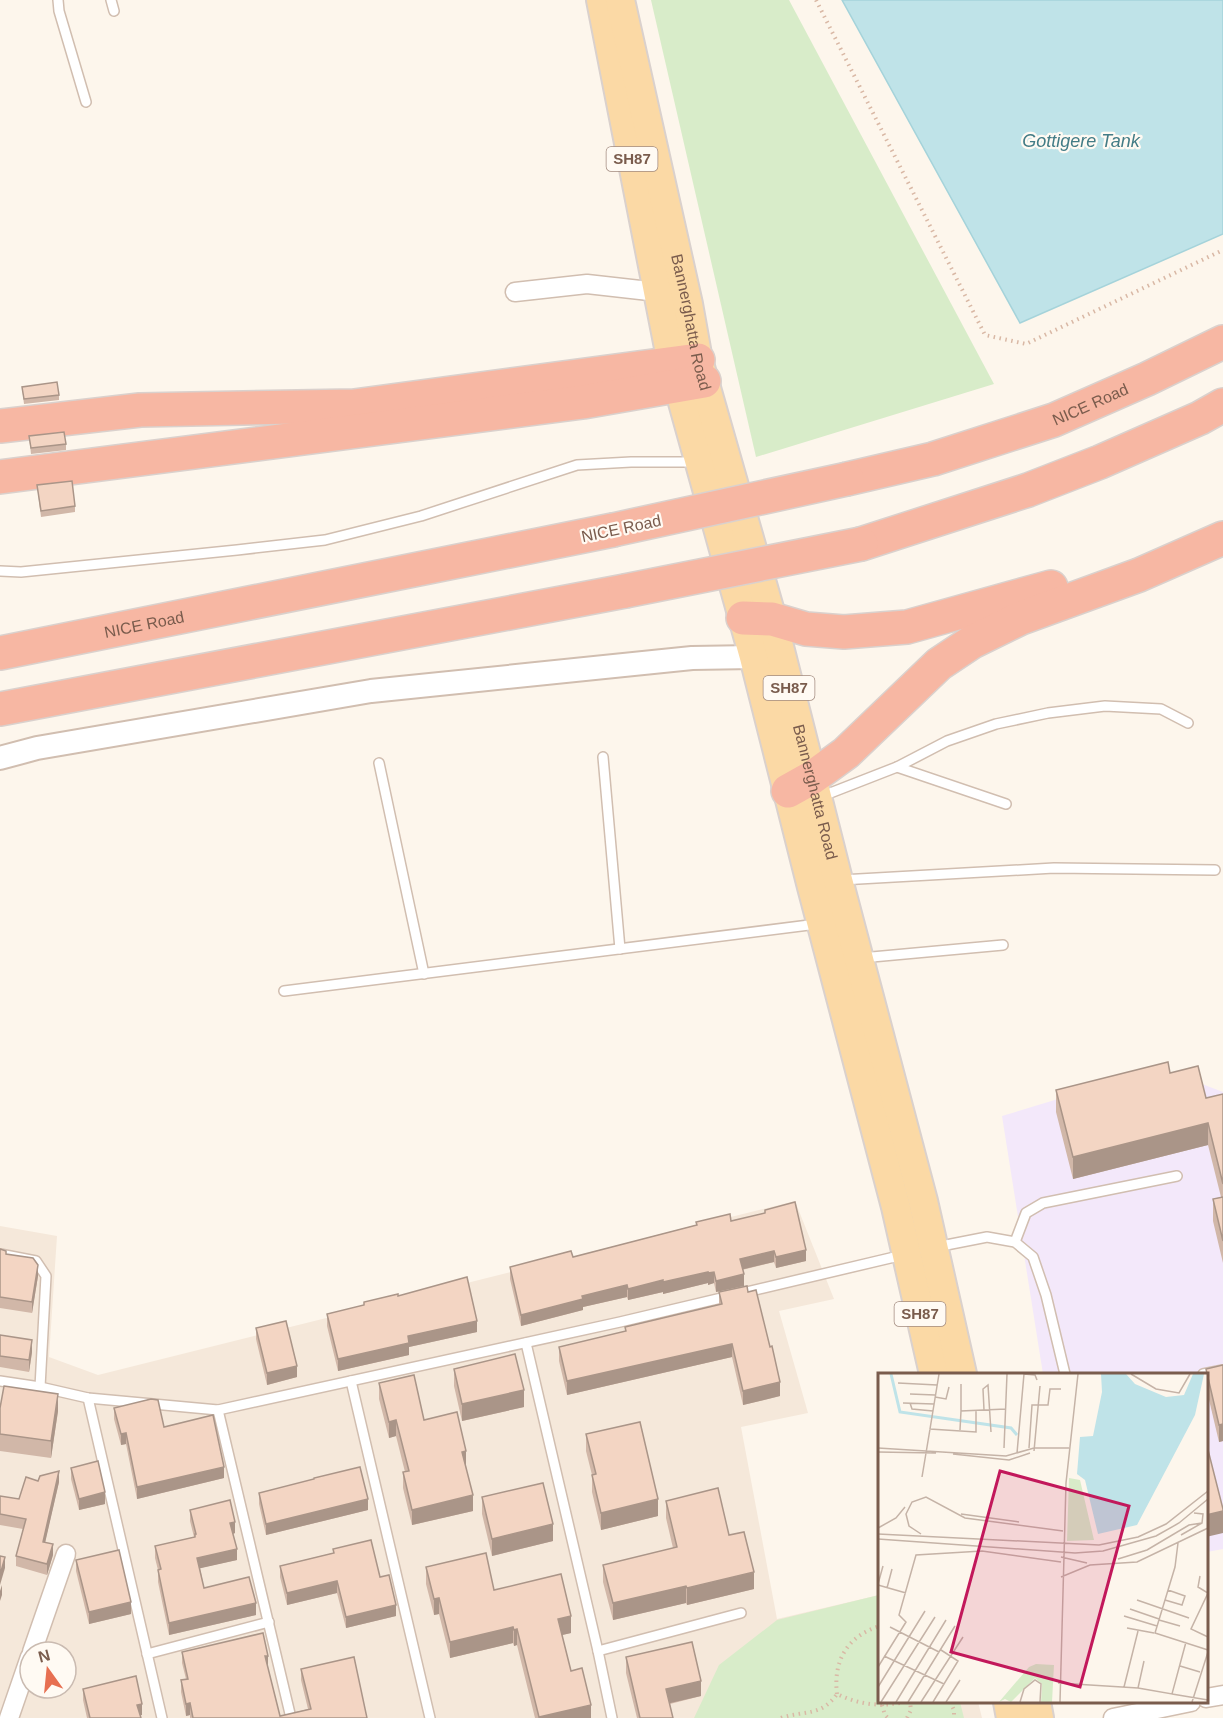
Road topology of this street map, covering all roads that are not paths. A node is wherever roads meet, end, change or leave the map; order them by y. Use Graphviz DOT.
graph roads {
  1 [pos="58,0"];
  2 [pos="111,0"];
  3 [pos="601,0"];
  4 [pos="620,0"];
  5 [pos="114,11"];
  6 [pos="86,102"];
  7 [pos="514,292"];
  8 [pos="658,292"];
  9 [pos="1223,342"];
  10 [pos="688,373"];
  11 [pos="1223,405"];
  12 [pos="0,426"];
  13 [pos="700,462"];
  14 [pos="0,477"];
  15 [pos="1223,518"];
  16 [pos="1223,538"];
  17 [pos="0,571"];
  18 [pos="758,618"];
  19 [pos="0,653"];
  20 [pos="754,657"];
  21 [pos="0,709"];
  22 [pos="1188,723"];
  23 [pos="603,757"];
  24 [pos="0,758"];
  25 [pos="379,763"];
  26 [pos="897,767"];
  27 [pos="806,789"];
  28 [pos="1006,804"];
  29 [pos="1215,870"];
  30 [pos="838,880"];
  31 [pos="835,922"];
  32 [pos="1003,945"];
  33 [pos="620,949"];
  34 [pos="859,958"];
  35 [pos="424,974"];
  36 [pos="284,991"];
  37 [pos="1177,1176"];
  38 [pos="1015,1242"];
  39 [pos="920,1251"];
  40 [pos="0,1254"];
  41 [pos="526,1343"];
  42 [pos="1223,1370"];
  43 [pos="934,1373"];
  44 [pos="962,1373"];
  45 [pos="1065,1373"];
  46 [pos="1208,1373"];
  47 [pos="0,1381"];
  48 [pos="351,1381"];
  49 [pos="40,1387"];
  50 [pos="88,1398"];
  51 [pos="218,1410"];
  52 [pos="66,1554"];
  53 [pos="741,1613"];
  54 [pos="269,1622"];
  55 [pos="36,1640"];
  56 [pos="598,1652"];
  57 [pos="147,1654"];
  58 [pos="18,1692"];
  59 [pos="1223,1695"];
  60 [pos="1208,1698"];
  61 [pos="1008,1703"];
  62 [pos="1036,1703"];
  63 [pos="1182,1703"];
  64 [pos="9,1718"];
  65 [pos="162,1718"];
  66 [pos="291,1718"];
  67 [pos="430,1718"];
  68 [pos="612,1718"];
  69 [pos="1011,1718"];
  70 [pos="1039,1718"];
  71 [pos="1113,1718"];
  1 -- 6 [label="lane"];
  2 -- 5 [label="lane"];
  3 -- 8 [label="main road, Bannerghatta Road / SH87"];
  4 -- 10 [label="main road, Bannerghatta Road / SH87"];
  7 -- 8 [label="street"];
  8 -- 10 [label="main road, Bannerghatta Road / SH87"];
  9 -- 19 [label="highway, NICE Road, bridge"];
  10 -- 12 [label="highway"];
  10 -- 13 [label="main road, Bannerghatta Road / SH87"];
  10 -- 14 [label="highway"];
  10 -- 18 [label="main road, Bannerghatta Road / SH87"];
  11 -- 21 [label="highway, bridge"];
  13 -- 17 [label="lane"];
  13 -- 18 [label="main road, Bannerghatta Road / SH87"];
  15 -- 18 [label="highway"];
  16 -- 27 [label="highway"];
  18 -- 20 [label="main road, Bannerghatta Road / SH87"];
  18 -- 27 [label="main road, Bannerghatta Road / SH87"];
  20 -- 24 [label="street"];
  20 -- 27 [label="main road, Bannerghatta Road / SH87"];
  22 -- 26 [label="lane"];
  23 -- 33 [label="lane"];
  25 -- 35 [label="lane"];
  26 -- 27 [label="lane"];
  26 -- 28 [label="lane"];
  27 -- 30 [label="main road, Bannerghatta Road / SH87"];
  27 -- 31 [label="main road, Bannerghatta Road / SH87"];
  29 -- 30 [label="lane"];
  30 -- 31 [label="main road, Bannerghatta Road / SH87"];
  31 -- 33 [label="lane"];
  31 -- 34 [label="main road, Bannerghatta Road / SH87"];
  31 -- 39 [label="main road, Bannerghatta Road / SH87"];
  32 -- 34 [label="lane"];
  33 -- 35 [label="lane"];
  34 -- 39 [label="main road, Bannerghatta Road / SH87"];
  35 -- 36 [label="lane"];
  37 -- 38 [label="lane"];
  38 -- 39 [label="lane"];
  38 -- 45 [label="lane"];
  39 -- 41 [label="lane"];
  39 -- 43 [label="main road, Bannerghatta Road / SH87"];
  39 -- 44 [label="main road, Bannerghatta Road / SH87"];
  40 -- 49 [label="lane"];
  41 -- 48 [label="lane"];
  41 -- 56 [label="lane"];
  42 -- 46 [label="lane"];
  47 -- 49 [label="lane"];
  48 -- 51 [label="lane"];
  48 -- 67 [label="lane"];
  49 -- 50 [label="lane"];
  50 -- 51 [label="lane"];
  50 -- 57 [label="lane"];
  51 -- 54 [label="lane"];
  52 -- 55 [label="street"];
  53 -- 56 [label="lane"];
  54 -- 57 [label="lane"];
  54 -- 66 [label="lane"];
  56 -- 68 [label="lane"];
  57 -- 65 [label="lane"];
  58 -- 64 [label="street"];
  59 -- 60 [label="street"];
  61 -- 69 [label="main road"];
  62 -- 70 [label="main road"];
  63 -- 71 [label="street"];
}
